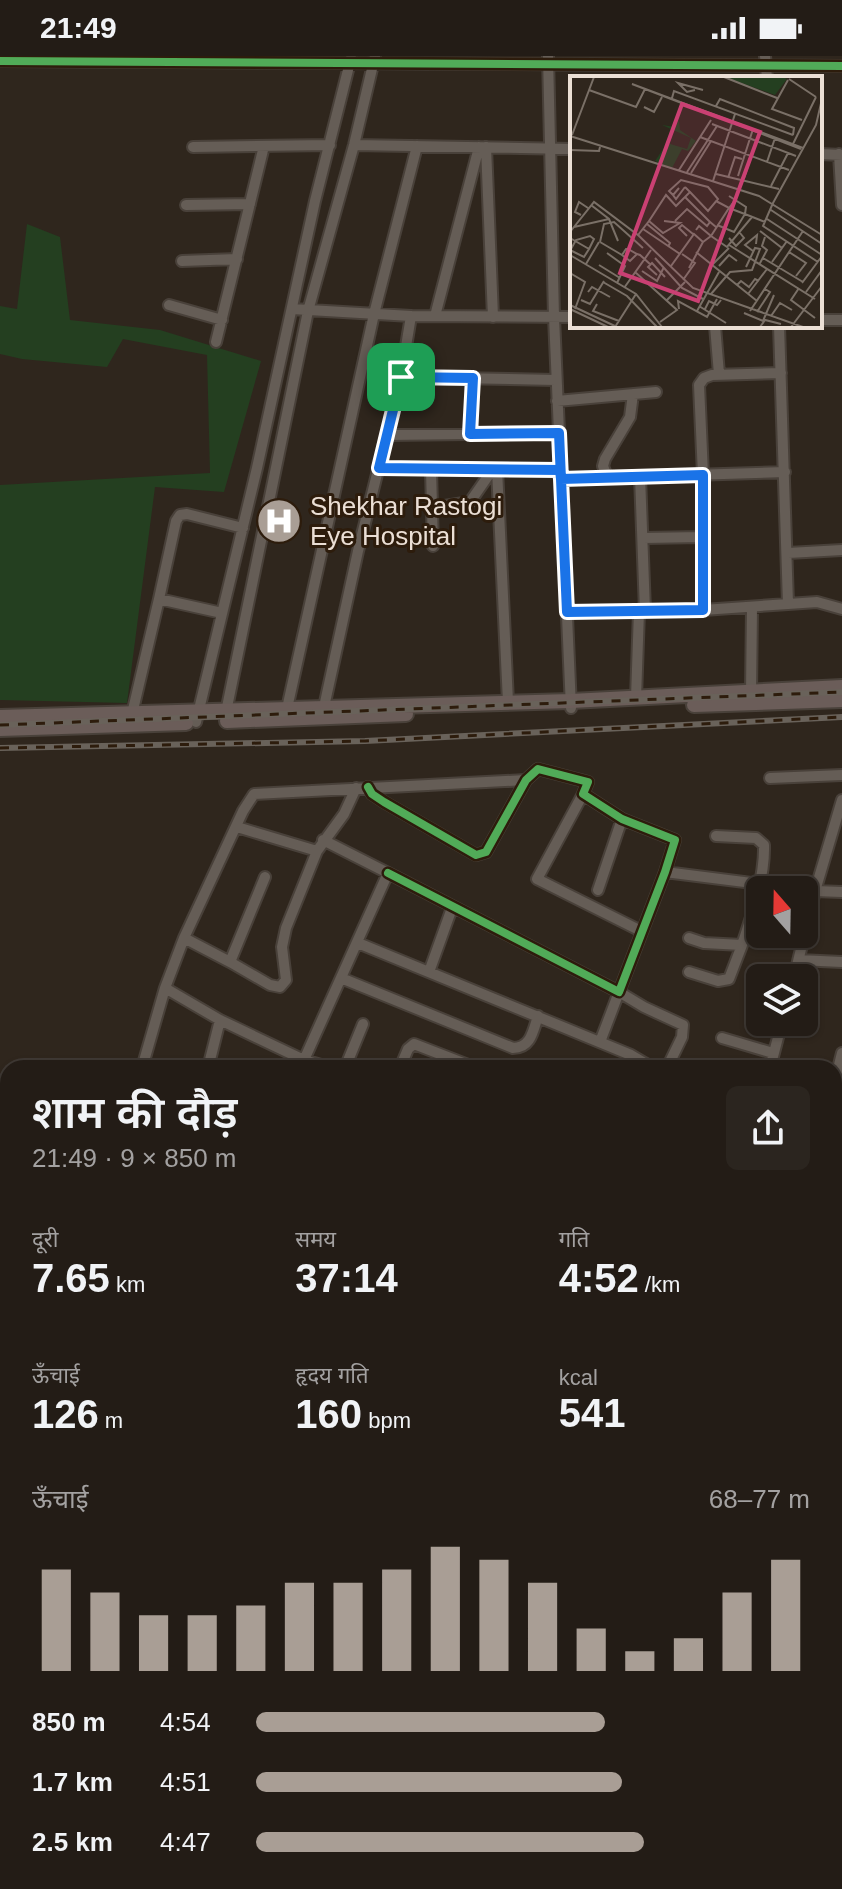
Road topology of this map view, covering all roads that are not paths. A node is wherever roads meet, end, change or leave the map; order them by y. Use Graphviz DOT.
graph roads {
  1 [pos="170,60"];
  2 [pos="351,60"];
  3 [pos="374,60"];
  4 [pos="548,60"];
  5 [pos="766,60"];
  6 [pos="0,61"];
  7 [pos="842,66"];
  8 [pos="330,145"];
  9 [pos="354,145"];
  10 [pos="264,146"];
  11 [pos="417,146"];
  12 [pos="193,147"];
  13 [pos="483,147"];
  14 [pos="550,148"];
  15 [pos="570,149"];
  16 [pos="841,154"];
  17 [pos="250,204"];
  18 [pos="186,205"];
  19 [pos="842,205"];
  20 [pos="237,259"];
  21 [pos="182,261"];
  22 [pos="169,305"];
  23 [pos="292,309"];
  24 [pos="308,311"];
  25 [pos="374,314"];
  26 [pos="411,316"];
  27 [pos="435,316"];
  28 [pos="493,317"];
  29 [pos="554,317"];
  30 [pos="570,317"];
  31 [pos="222,320"];
  32 [pos="715,328"];
  33 [pos="779,328"];
  34 [pos="216,342"];
  35 [pos="781,373"];
  36 [pos="719,374"];
  37 [pos="401,377"];
  38 [pos="473,378"];
  39 [pos="556,380"];
  40 [pos="656,392"];
  41 [pos="633,394"];
  42 [pos="557,401"];
  43 [pos="559,433"];
  44 [pos="470,434"];
  45 [pos="387,435"];
  46 [pos="379,468"];
  47 [pos="431,469"];
  48 [pos="495,469"];
  49 [pos="785,472"];
  50 [pos="561,474"];
  51 [pos="703,475"];
  52 [pos="640,476"];
  53 [pos="607,477"];
  54 [pos="432,508"];
  55 [pos="243,528"];
  56 [pos="702,537"];
  57 [pos="643,538"];
  58 [pos="433,546"];
  59 [pos="842,550"];
  60 [pos="788,553"];
  61 [pos="159,599"];
  62 [pos="788,604"];
  63 [pos="752,607"];
  64 [pos="842,609"];
  65 [pos="703,610"];
  66 [pos="642,611"];
  67 [pos="567,612"];
  68 [pos="222,613"];
  69 [pos="842,687"];
  70 [pos="751,693"];
  71 [pos="636,698"];
  72 [pos="842,700"];
  73 [pos="508,702"];
  74 [pos="571,705"];
  75 [pos="324,707"];
  76 [pos="286,713"];
  77 [pos="132,714"];
  78 [pos="225,716"];
  79 [pos="0,717"];
  80 [pos="197,718"];
  81 [pos="0,729"];
  82 [pos="842,775"];
  83 [pos="770,778"];
  84 [pos="526,780"];
  85 [pos="368,787"];
  86 [pos="356,788"];
  87 [pos="583,794"];
  88 [pos="842,800"];
  89 [pos="622,819"];
  90 [pos="237,827"];
  91 [pos="716,836"];
  92 [pos="323,840"];
  93 [pos="317,851"];
  94 [pos="665,872"];
  95 [pos="388,873"];
  96 [pos="760,876"];
  97 [pos="265,877"];
  98 [pos="746,881"];
  99 [pos="818,881"];
  100 [pos="598,890"];
  101 [pos="818,891"];
  102 [pos="842,892"];
  103 [pos="452,908"];
  104 [pos="746,930"];
  105 [pos="641,931"];
  106 [pos="184,938"];
  107 [pos="689,938"];
  108 [pos="358,943"];
  109 [pos="742,945"];
  110 [pos="802,948"];
  111 [pos="799,960"];
  112 [pos="230,962"];
  113 [pos="842,962"];
  114 [pos="798,964"];
  115 [pos="429,972"];
  116 [pos="689,972"];
  117 [pos="341,978"];
  118 [pos="165,988"];
  119 [pos="619,992"];
  120 [pos="538,1016"];
  121 [pos="220,1020"];
  122 [pos="363,1024"];
  123 [pos="778,1036"];
  124 [pos="722,1038"];
  125 [pos="600,1042"];
  126 [pos="773,1053"];
  127 [pos="289,1055"];
  128 [pos="144,1060"];
  129 [pos="210,1060"];
  130 [pos="287,1060"];
  131 [pos="304,1060"];
  132 [pos="348,1060"];
  133 [pos="403,1060"];
  134 [pos="451,1060"];
  135 [pos="639,1060"];
  136 [pos="671,1060"];
  137 [pos="772,1060"];
  1 -- 2 [label="street"];
  1 -- 6 [label="street"];
  2 -- 3 [label="street"];
  2 -- 8 [label="street"];
  3 -- 4 [label="street"];
  3 -- 9 [label="street"];
  4 -- 5 [label="street"];
  4 -- 14 [label="street"];
  5 -- 7 [label="street"];
  8 -- 10 [label="street"];
  8 -- 23 [label="street"];
  9 -- 11 [label="street"];
  9 -- 24 [label="street"];
  10 -- 12 [label="street"];
  10 -- 17 [label="street"];
  11 -- 13 [label="street"];
  11 -- 25 [label="street"];
  13 -- 14 [label="street"];
  13 -- 27 [label="street"];
  13 -- 28 [label="street"];
  14 -- 15 [label="street"];
  14 -- 29 [label="street"];
  16 -- 19 [label="street"];
  17 -- 18 [label="street"];
  17 -- 20 [label="street"];
  20 -- 21 [label="street"];
  20 -- 31 [label="street"];
  22 -- 31 [label="street"];
  23 -- 24 [label="street"];
  23 -- 55 [label="street"];
  24 -- 25 [label="street"];
  24 -- 78 [label="street"];
  25 -- 26 [label="street"];
  25 -- 76 [label="street"];
  26 -- 27 [label="street"];
  26 -- 37 [label="street"];
  27 -- 28 [label="street"];
  28 -- 29 [label="street"];
  29 -- 30 [label="street"];
  29 -- 39 [label="street"];
  31 -- 34 [label="street"];
  32 -- 36 [label="street"];
  33 -- 35 [label="street"];
  35 -- 36 [label="street"];
  35 -- 49 [label="street"];
  36 -- 51 [label="street"];
  37 -- 38 [label="street"];
  37 -- 45 [label="street"];
  38 -- 39 [label="street"];
  38 -- 44 [label="street"];
  39 -- 42 [label="street"];
  40 -- 41 [label="street"];
  41 -- 42 [label="street"];
  41 -- 53 [label="street"];
  42 -- 43 [label="street"];
  43 -- 44 [label="street"];
  43 -- 50 [label="street"];
  44 -- 45 [label="street"];
  45 -- 46 [label="street"];
  46 -- 47 [label="street"];
  46 -- 75 [label="street"];
  47 -- 48 [label="street"];
  47 -- 54 [label="street"];
  48 -- 50 [label="street"];
  48 -- 54 [label="street"];
  48 -- 73 [label="street"];
  49 -- 51 [label="street"];
  49 -- 60 [label="street"];
  50 -- 53 [label="street"];
  50 -- 67 [label="street"];
  51 -- 52 [label="street"];
  51 -- 56 [label="street"];
  52 -- 53 [label="street"];
  52 -- 57 [label="street"];
  54 -- 58 [label="street"];
  55 -- 61 [label="street"];
  55 -- 68 [label="street"];
  56 -- 57 [label="street"];
  56 -- 65 [label="street"];
  57 -- 66 [label="street"];
  59 -- 60 [label="street"];
  60 -- 62 [label="street"];
  61 -- 68 [label="street"];
  61 -- 77 [label="street"];
  62 -- 63 [label="street"];
  62 -- 64 [label="street"];
  63 -- 65 [label="street"];
  63 -- 70 [label="street"];
  65 -- 66 [label="street"];
  66 -- 67 [label="street"];
  66 -- 71 [label="street"];
  67 -- 74 [label="street"];
  68 -- 80 [label="street"];
  69 -- 70 [label="highway"];
  70 -- 71 [label="highway"];
  71 -- 74 [label="highway"];
  72 -- 74 [label="highway"];
  73 -- 74 [label="highway"];
  73 -- 75 [label="highway"];
  74 -- 76 [label="highway"];
  75 -- 76 [label="highway"];
  76 -- 78 [label="highway"];
  77 -- 79 [label="highway"];
  77 -- 80 [label="highway"];
  78 -- 80 [label="highway"];
  80 -- 81 [label="highway"];
  82 -- 83 [label="street"];
  84 -- 85 [label="street"];
  84 -- 85 [label="street"];
  84 -- 87 [label="street"];
  85 -- 86 [label="street"];
  86 -- 90 [label="street"];
  86 -- 92 [label="street"];
  87 -- 89 [label="street"];
  87 -- 105 [label="street"];
  88 -- 99 [label="street"];
  89 -- 94 [label="street"];
  89 -- 100 [label="street"];
  90 -- 93 [label="street"];
  90 -- 106 [label="street"];
  91 -- 96 [label="street"];
  92 -- 93 [label="street"];
  92 -- 95 [label="street"];
  93 -- 112 [label="street"];
  94 -- 98 [label="street"];
  94 -- 105 [label="street"];
  95 -- 103 [label="street"];
  95 -- 108 [label="street"];
  97 -- 112 [label="street"];
  101 -- 102 [label="street"];
  103 -- 115 [label="street"];
  103 -- 119 [label="street"];
  104 -- 109 [label="street"];
  105 -- 119 [label="street"];
  106 -- 112 [label="street"];
  106 -- 118 [label="street"];
  107 -- 109 [label="street"];
  108 -- 115 [label="street"];
  108 -- 117 [label="street"];
  109 -- 116 [label="street"];
  110 -- 111 [label="street"];
  111 -- 113 [label="street"];
  111 -- 114 [label="street"];
  115 -- 120 [label="street"];
  117 -- 120 [label="street"];
  117 -- 131 [label="street"];
  118 -- 121 [label="street"];
  118 -- 128 [label="street"];
  119 -- 125 [label="street"];
  119 -- 136 [label="street"];
  120 -- 125 [label="street"];
  121 -- 127 [label="street"];
  121 -- 129 [label="street"];
  122 -- 132 [label="street"];
  123 -- 126 [label="street"];
  124 -- 126 [label="street"];
  125 -- 135 [label="street"];
  126 -- 137 [label="street"];
  127 -- 130 [label="street"];
  127 -- 131 [label="street"];
  133 -- 134 [label="street"];
}
